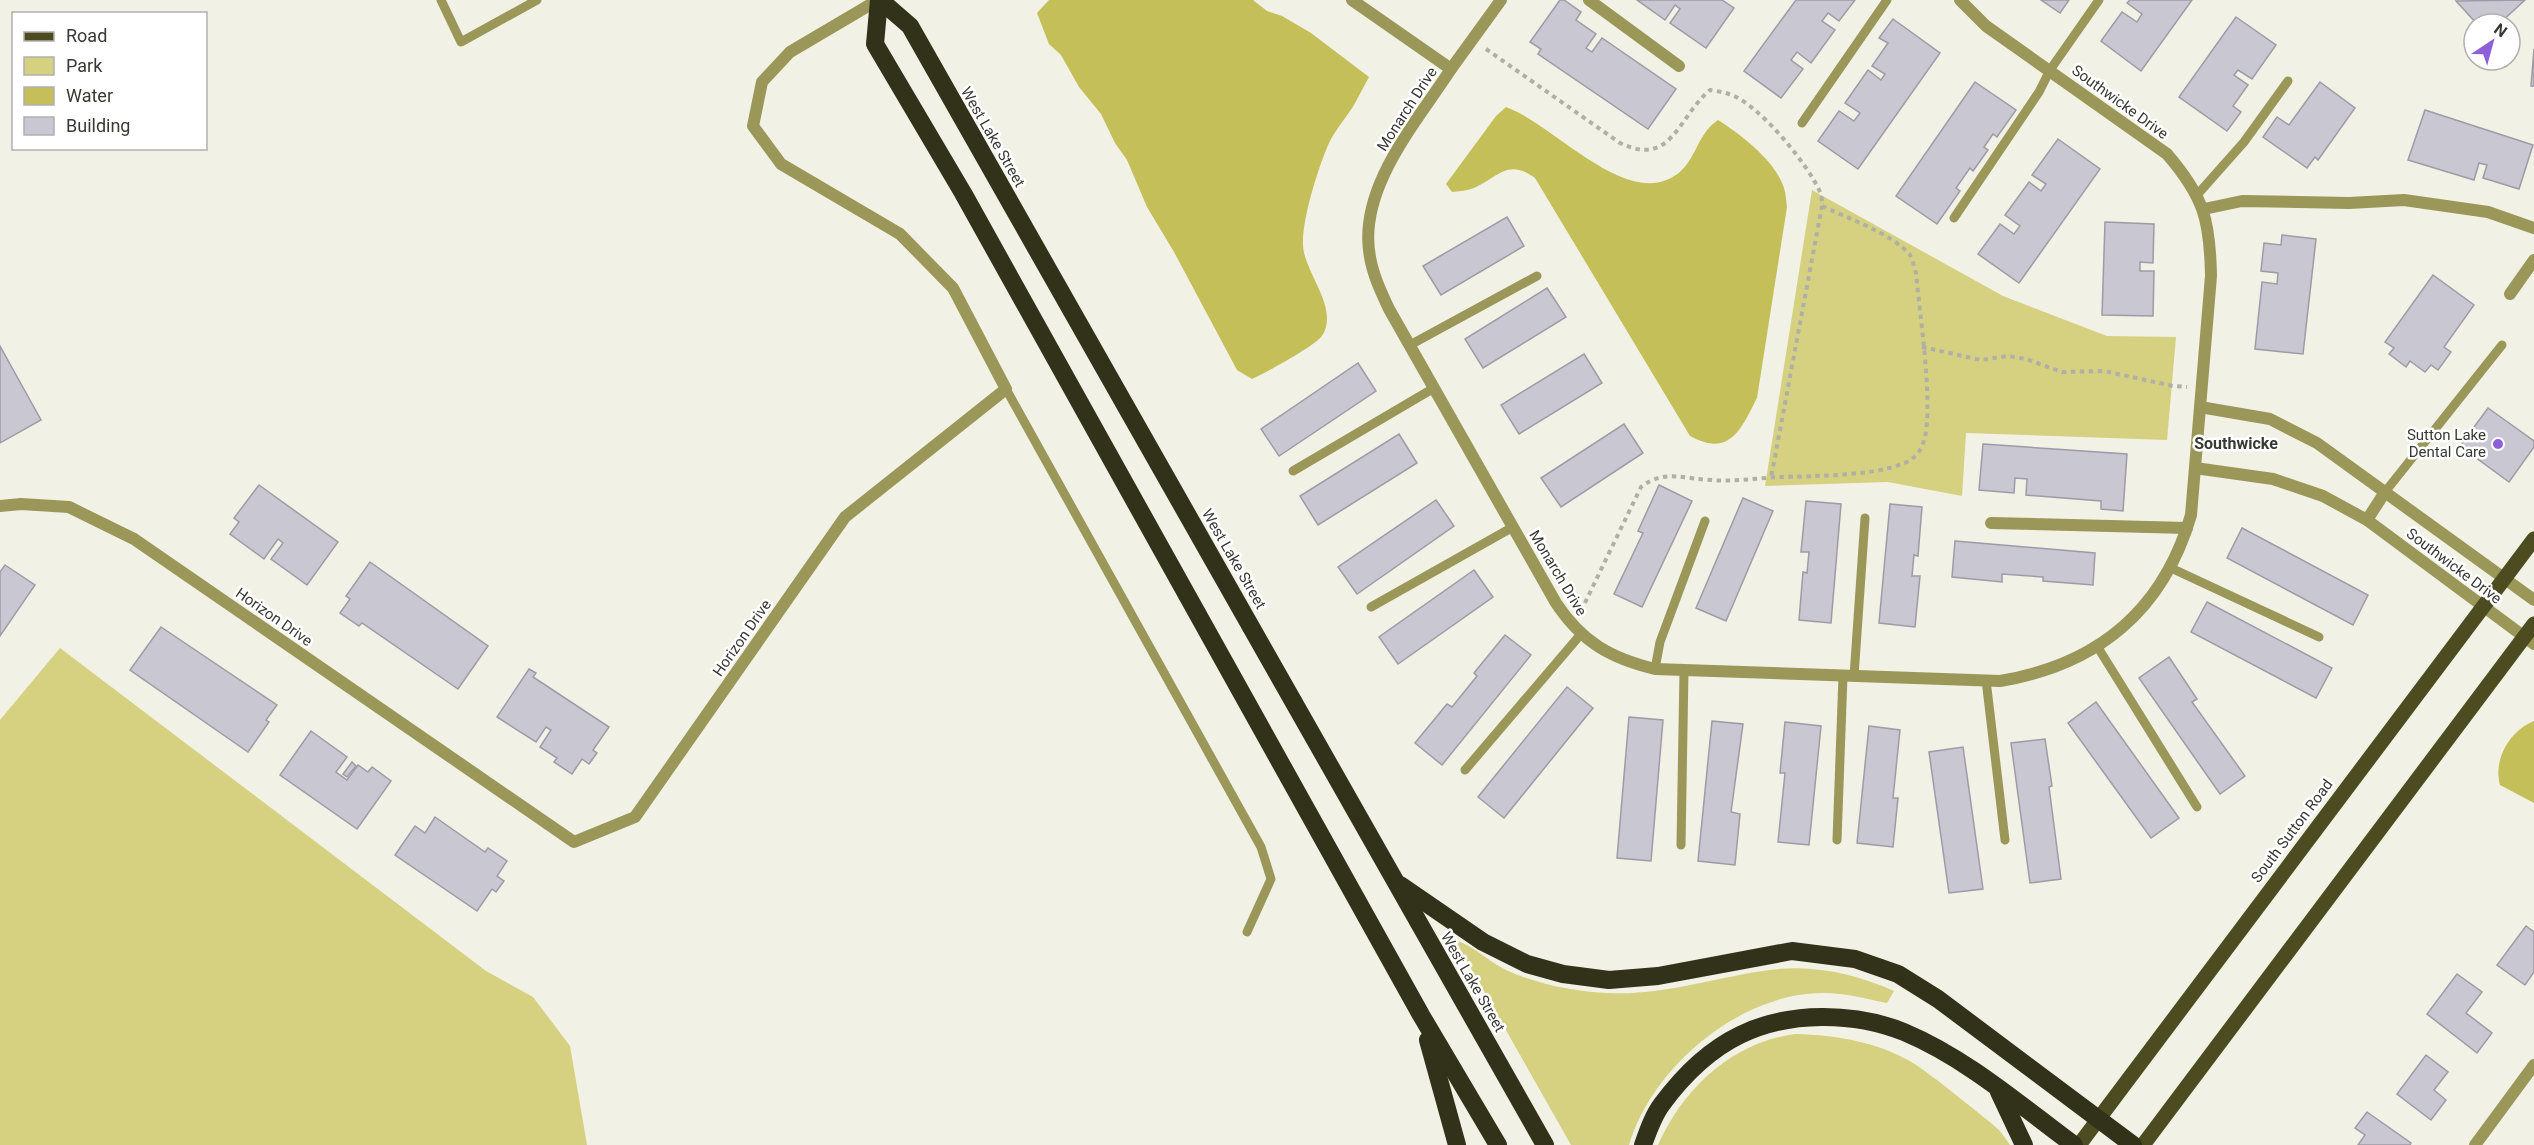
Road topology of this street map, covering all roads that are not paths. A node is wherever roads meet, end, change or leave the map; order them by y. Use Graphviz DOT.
graph roads {
  1 [pos="441,0"];
  2 [pos="537,0"];
  3 [pos="879,0"];
  4 [pos="1352,0"];
  5 [pos="1501,0"];
  6 [pos="1589,0"];
  7 [pos="1887,0"];
  8 [pos="1960,0"];
  9 [pos="2099,0"];
  10 [pos="1679,66"];
  11 [pos="1451,69"];
  12 [pos="2050,70"];
  13 [pos="2288,81"];
  14 [pos="1802,123"];
  15 [pos="2197,195"];
  16 [pos="2204,209"];
  17 [pos="1954,218"];
  18 [pos="2534,228"];
  19 [pos="2534,260"];
  20 [pos="1537,276"];
  21 [pos="2510,294"];
  22 [pos="1410,345"];
  23 [pos="2502,345"];
  24 [pos="1434,388"];
  25 [pos="1006,389"];
  26 [pos="2200,407"];
  27 [pos="2195,468"];
  28 [pos="1293,471"];
  29 [pos="2385,492"];
  30 [pos="0,506"];
  31 [pos="1865,518"];
  32 [pos="2367,519"];
  33 [pos="1705,521"];
  34 [pos="1991,524"];
  35 [pos="1513,527"];
  36 [pos="2187,528"];
  37 [pos="2534,539"];
  38 [pos="2171,568"];
  39 [pos="2504,579"];
  40 [pos="2534,600"];
  41 [pos="1371,607"];
  42 [pos="2483,607"];
  43 [pos="2534,624"];
  44 [pos="1581,634"];
  45 [pos="2319,637"];
  46 [pos="2529,641"];
  47 [pos="2097,646"];
  48 [pos="1655,669"];
  49 [pos="1684,671"];
  50 [pos="1848,676"];
  51 [pos="1986,680"];
  52 [pos="1465,770"];
  53 [pos="2197,807"];
  54 [pos="1837,840"];
  55 [pos="2005,840"];
  56 [pos="1681,845"];
  57 [pos="1396,882"];
  58 [pos="1247,932"];
  59 [pos="1421,1016"];
  60 [pos="2534,1065"];
  61 [pos="1997,1088"];
  62 [pos="2098,1119"];
  63 [pos="1457,1145"];
  64 [pos="1498,1145"];
  65 [pos="1545,1145"];
  66 [pos="1643,1145"];
  67 [pos="2024,1145"];
  68 [pos="2074,1145"];
  69 [pos="2079,1145"];
  70 [pos="2133,1145"];
  71 [pos="2143,1145"];
  72 [pos="2475,1145"];
  1 -- 2 [label="lane"];
  3 -- 25 [label="street"];
  3 -- 57 [label="highway, West Lake Street"];
  3 -- 59 [label="highway"];
  4 -- 11 [label="street, Monarch Drive"];
  5 -- 11 [label="street"];
  6 -- 10 [label="street"];
  7 -- 14 [label="lane"];
  8 -- 12 [label="street, Southwicke Drive"];
  9 -- 12 [label="lane"];
  11 -- 22 [label="street, Monarch Drive"];
  12 -- 15 [label="street, Southwicke Drive"];
  12 -- 17 [label="lane"];
  13 -- 15 [label="lane"];
  15 -- 16 [label="street, Southwicke Drive"];
  16 -- 18 [label="street"];
  16 -- 26 [label="street, Southwicke Drive"];
  19 -- 21 [label="street"];
  20 -- 22 [label="lane"];
  22 -- 24 [label="street, Monarch Drive"];
  23 -- 29 [label="lane"];
  24 -- 28 [label="lane"];
  24 -- 35 [label="street, Monarch Drive"];
  25 -- 30 [label="street, Horizon Drive"];
  25 -- 58 [label="lane"];
  26 -- 27 [label="street, Southwicke Drive"];
  26 -- 29 [label="street, Southwicke Drive"];
  27 -- 32 [label="street, Southwicke Drive"];
  27 -- 36 [label="street, Monarch Drive"];
  29 -- 32 [label="street"];
  29 -- 39 [label="street, Southwicke Drive"];
  31 -- 50 [label="lane"];
  32 -- 42 [label="street, Southwicke Drive"];
  33 -- 48 [label="lane"];
  34 -- 36 [label="street"];
  35 -- 41 [label="lane"];
  35 -- 44 [label="street, Monarch Drive"];
  36 -- 38 [label="street, Monarch Drive"];
  37 -- 39 [label="main road, South Sutton Road"];
  38 -- 45 [label="lane"];
  38 -- 47 [label="street, Monarch Drive"];
  39 -- 40 [label="street, Southwicke Drive"];
  39 -- 42 [label="main road, South Sutton Road"];
  42 -- 46 [label="street, Southwicke Drive"];
  42 -- 62 [label="main road, South Sutton Road"];
  43 -- 46 [label="main road"];
  44 -- 48 [label="street, Monarch Drive"];
  44 -- 52 [label="lane"];
  46 -- 71 [label="main road"];
  47 -- 51 [label="street, Monarch Drive"];
  47 -- 53 [label="lane"];
  48 -- 49 [label="street, Monarch Drive"];
  49 -- 50 [label="street, Monarch Drive"];
  49 -- 56 [label="lane"];
  50 -- 51 [label="street, Monarch Drive"];
  50 -- 54 [label="lane"];
  51 -- 55 [label="lane"];
  57 -- 62 [label="highway"];
  57 -- 65 [label="highway, West Lake Street"];
  59 -- 63 [label="highway"];
  59 -- 64 [label="highway"];
  60 -- 72 [label="street"];
  61 -- 66 [label="highway"];
  61 -- 67 [label="highway"];
  61 -- 68 [label="highway"];
  62 -- 69 [label="main road, South Sutton Road"];
  62 -- 70 [label="highway"];
}
